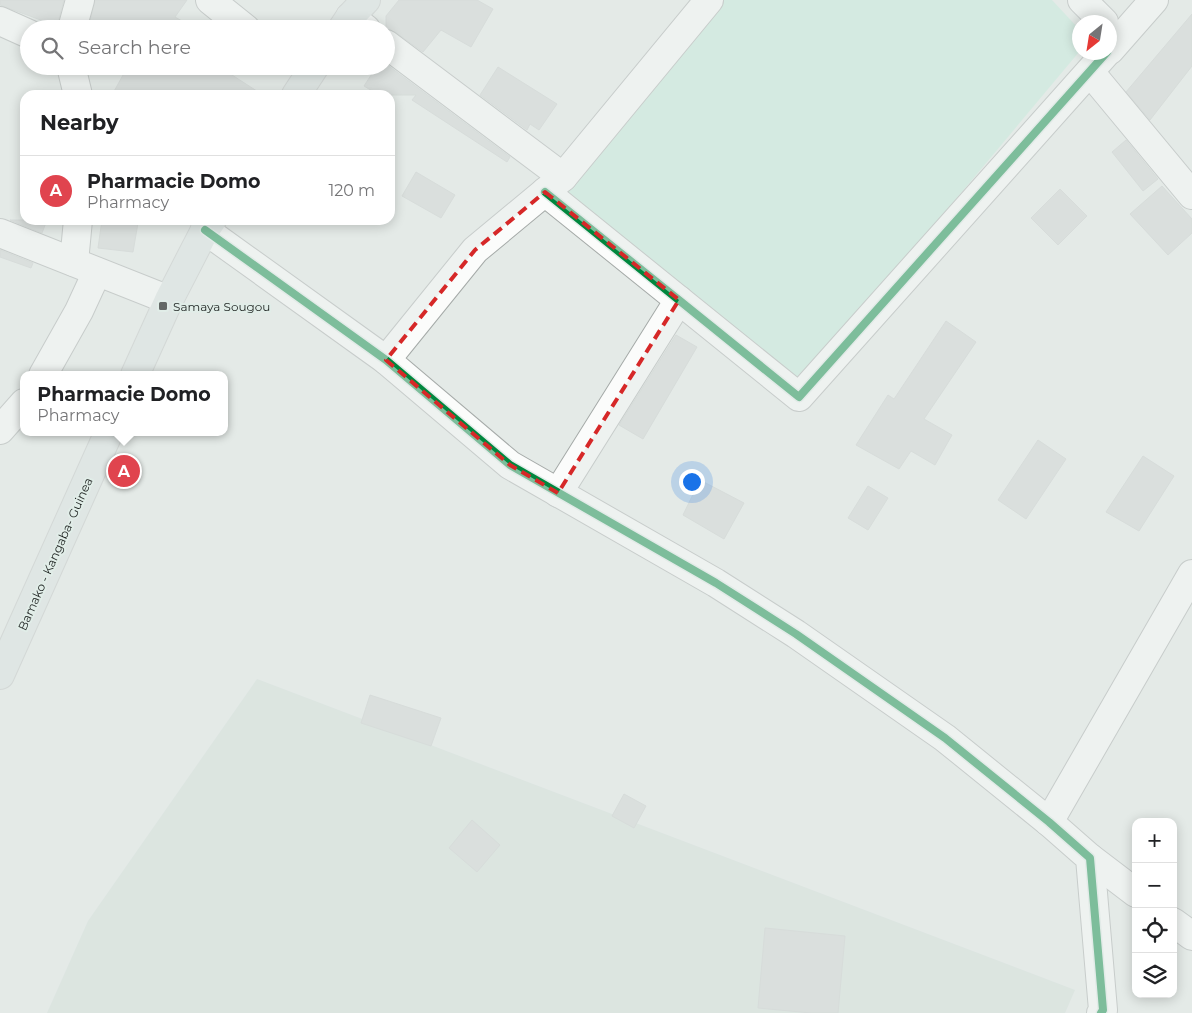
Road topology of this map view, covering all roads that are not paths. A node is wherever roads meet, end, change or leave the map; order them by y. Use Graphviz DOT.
graph roads {
  1 [pos="80,0"];
  2 [pos="210,0"];
  3 [pos="709,0"];
  4 [pos="1082,0"];
  5 [pos="1154,0"];
  6 [pos="1091,15"];
  7 [pos="74,20"];
  8 [pos="235,20"];
  9 [pos="0,21"];
  10 [pos="20,30"];
  11 [pos="1117,35"];
  12 [pos="395,52"];
  13 [pos="1093,60"];
  14 [pos="1116,60"];
  15 [pos="73,75"];
  16 [pos="77,90"];
  17 [pos="554,184"];
  18 [pos="1192,195"];
  19 [pos="79,225"];
  20 [pos="209,225"];
  21 [pos="0,233"];
  22 [pos="86,267"];
  23 [pos="168,300"];
  24 [pos="679,300"];
  25 [pos="386,360"];
  26 [pos="45,371"];
  27 [pos="137,371"];
  28 [pos="20,408"];
  29 [pos="0,430"];
  30 [pos="107,436"];
  31 [pos="558,493"];
  32 [pos="1192,574"];
  33 [pos="0,676"];
  34 [pos="1049,822"];
  35 [pos="1090,858"];
  36 [pos="1132,890"];
  37 [pos="1177,925"];
  38 [pos="1192,936"];
  39 [pos="1101,1013"];
  1 -- 7 [label="street"];
  2 -- 8 [label="street"];
  3 -- 17 [label="street"];
  4 -- 6 [label="street"];
  5 -- 11 [label="street"];
  9 -- 10 [label="street"];
  12 -- 17 [label="street"];
  13 -- 24 [label="street"];
  14 -- 18 [label="street"];
  15 -- 16 [label="street"];
  17 -- 24 [label="street"];
  17 -- 25 [label="street"];
  19 -- 22 [label="street"];
  20 -- 23 [label="main road"];
  20 -- 25 [label="street"];
  21 -- 22 [label="street"];
  22 -- 23 [label="street"];
  22 -- 26 [label="street"];
  23 -- 27 [label="main road"];
  24 -- 31 [label="street"];
  25 -- 31 [label="street"];
  28 -- 29 [label="street"];
  30 -- 33 [label="main road, Bamako - Kangaba- Guinea"];
  31 -- 34 [label="street"];
  32 -- 34 [label="street"];
  34 -- 35 [label="street"];
  35 -- 36 [label="street"];
  35 -- 39 [label="street"];
  37 -- 38 [label="street"];
}
